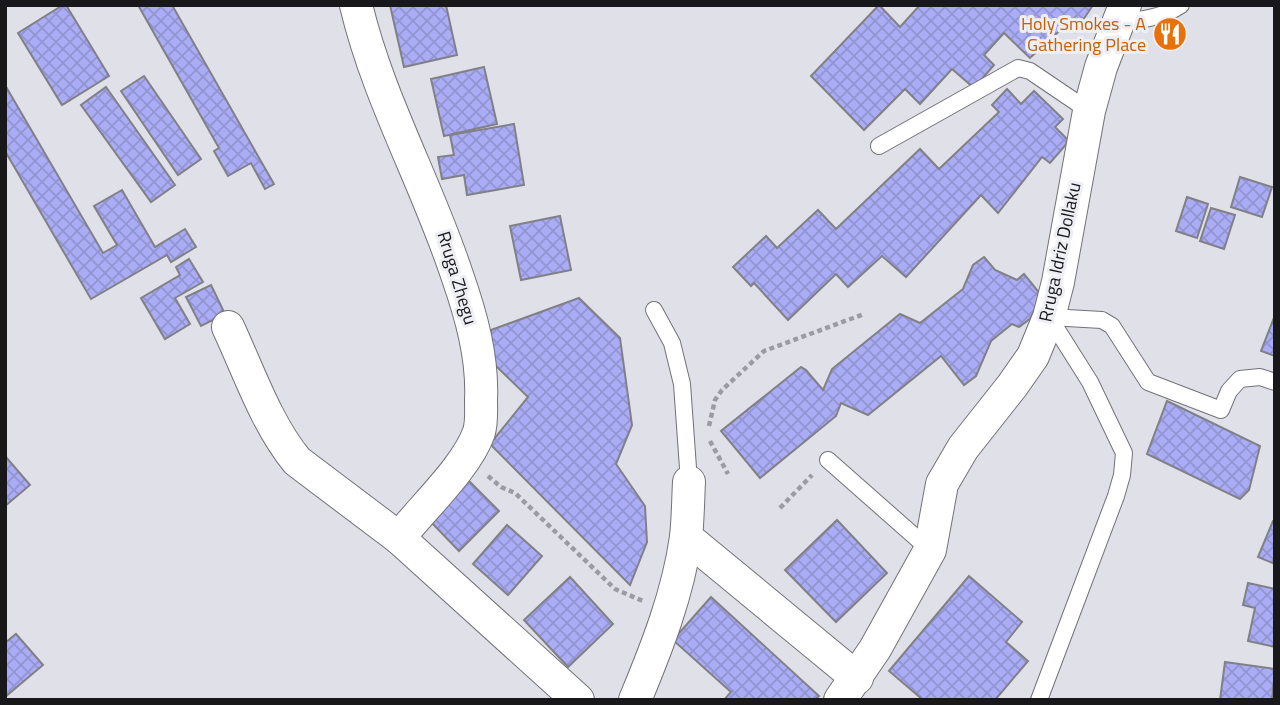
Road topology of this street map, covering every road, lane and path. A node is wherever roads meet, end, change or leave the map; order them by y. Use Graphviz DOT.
graph roads {
  1 [pos="356,5"];
  2 [pos="1181,5"];
  3 [pos="1121,13"];
  4 [pos="1089,111"];
  5 [pos="880,146"];
  6 [pos="654,310"];
  7 [pos="864,314"];
  8 [pos="1049,317"];
  9 [pos="228,327"];
  10 [pos="1275,382"];
  11 [pos="828,460"];
  12 [pos="728,474"];
  13 [pos="689,482"];
  14 [pos="501,487"];
  15 [pos="780,508"];
  16 [pos="686,537"];
  17 [pos="399,538"];
  18 [pos="930,551"];
  19 [pos="628,595"];
  20 [pos="848,689"];
  21 [pos="578,700"];
  22 [pos="635,700"];
  23 [pos="1039,700"];
  1 -- 17 [label="street, Rruga Zhegu"];
  2 -- 3 [label="lane"];
  3 -- 4 [label="street, Rruga Idriz Dollaku"];
  4 -- 5 [label="lane"];
  4 -- 8 [label="street, Rruga Idriz Dollaku"];
  6 -- 13 [label="lane"];
  7 -- 12 [label="path"];
  8 -- 10 [label="lane"];
  8 -- 18 [label="street, Rruga Idriz Dollaku"];
  8 -- 23 [label="lane"];
  9 -- 17 [label="street"];
  11 -- 15 [label="path"];
  11 -- 18 [label="lane"];
  13 -- 16 [label="street"];
  14 -- 19 [label="path"];
  16 -- 20 [label="street"];
  16 -- 22 [label="street"];
  17 -- 21 [label="street"];
  18 -- 20 [label="street, Rruga Idriz Dollaku"];
}
